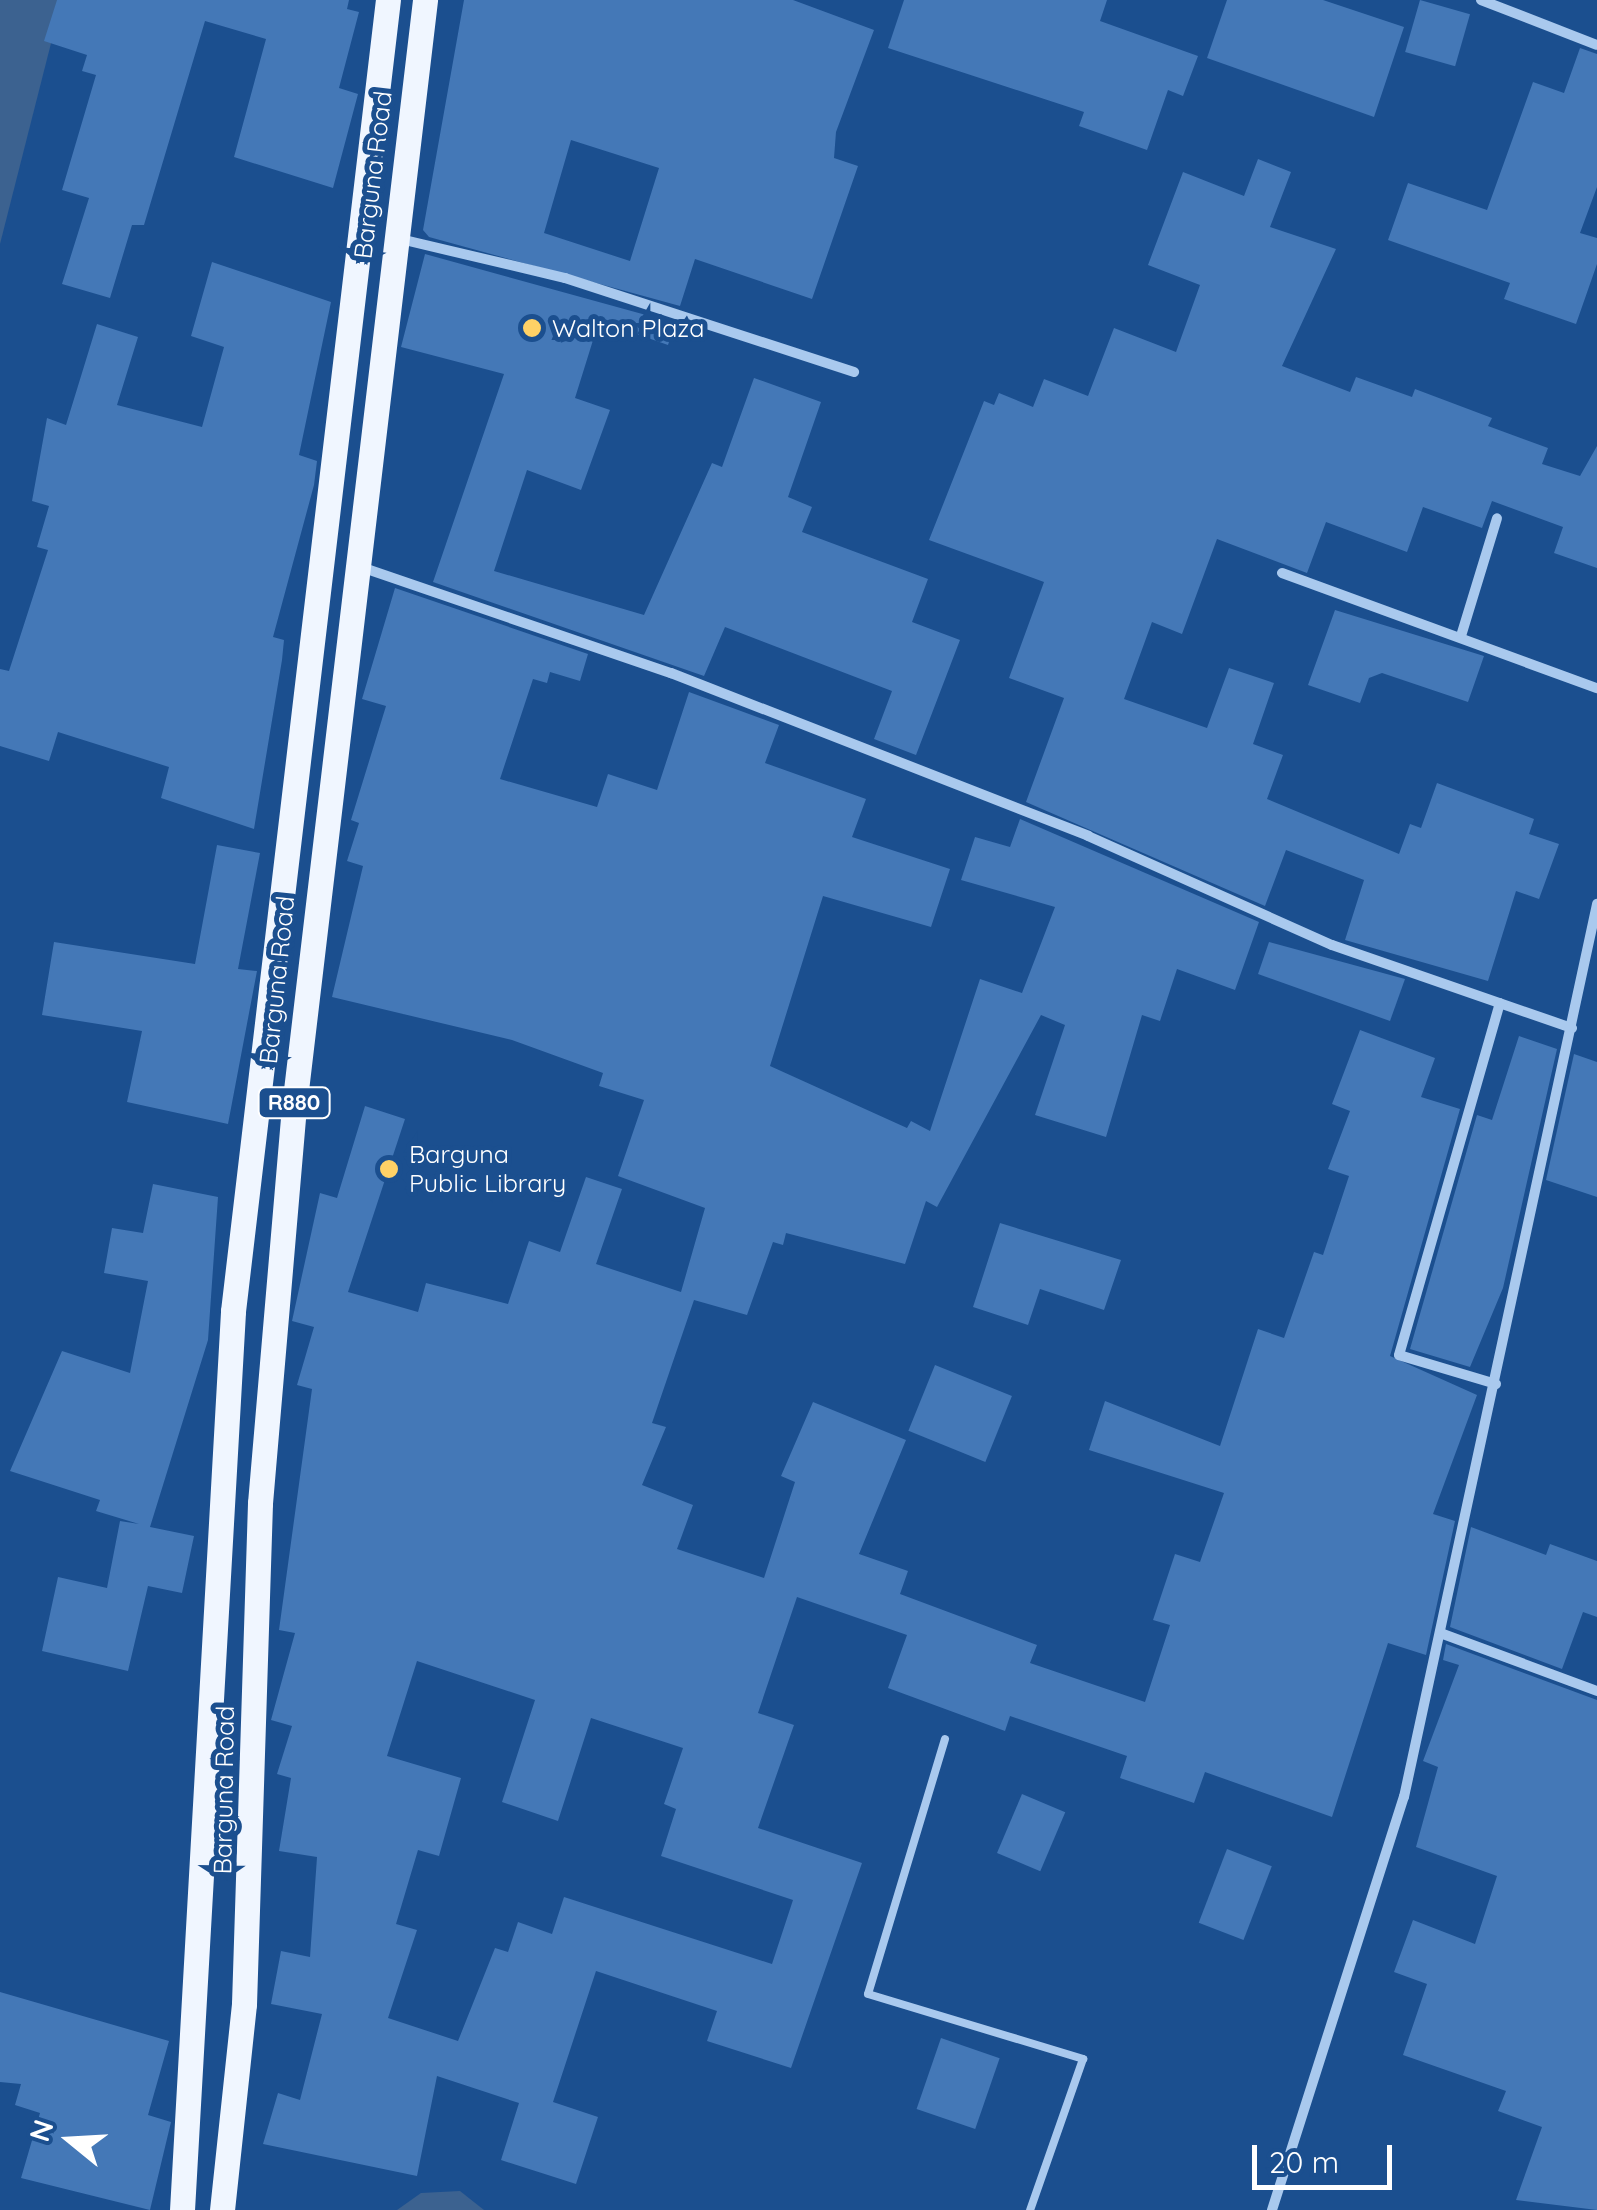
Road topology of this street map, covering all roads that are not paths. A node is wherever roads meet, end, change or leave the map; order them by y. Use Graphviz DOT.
graph roads {
  1 [pos="388,0"];
  2 [pos="425,0"];
  3 [pos="1481,0"];
  4 [pos="1597,45"];
  5 [pos="395,238"];
  6 [pos="854,372"];
  7 [pos="1498,518"];
  8 [pos="353,564"];
  9 [pos="1282,573"];
  10 [pos="1461,636"];
  11 [pos="1597,688"];
  12 [pos="1597,904"];
  13 [pos="1500,1003"];
  14 [pos="1572,1028"];
  15 [pos="1496,1384"];
  16 [pos="1443,1634"];
  17 [pos="1597,1692"];
  18 [pos="945,1739"];
  19 [pos="182,2210"];
  20 [pos="222,2210"];
  21 [pos="1030,2210"];
  22 [pos="1272,2210"];
  1 -- 19 [label="main road, Barguna Road / R880"];
  2 -- 5 [label="main road, Barguna Road / R880"];
  3 -- 4 [label="street"];
  5 -- 6 [label="street"];
  5 -- 8 [label="main road, Barguna Road / R880"];
  7 -- 10 [label="street"];
  8 -- 13 [label="street"];
  8 -- 20 [label="main road, Barguna Road / R880"];
  9 -- 10 [label="street"];
  10 -- 11 [label="street"];
  12 -- 14 [label="street"];
  13 -- 14 [label="street"];
  13 -- 15 [label="street"];
  14 -- 15 [label="street"];
  15 -- 16 [label="street"];
  16 -- 17 [label="street"];
  16 -- 22 [label="street"];
  18 -- 21 [label="lane"];
}
